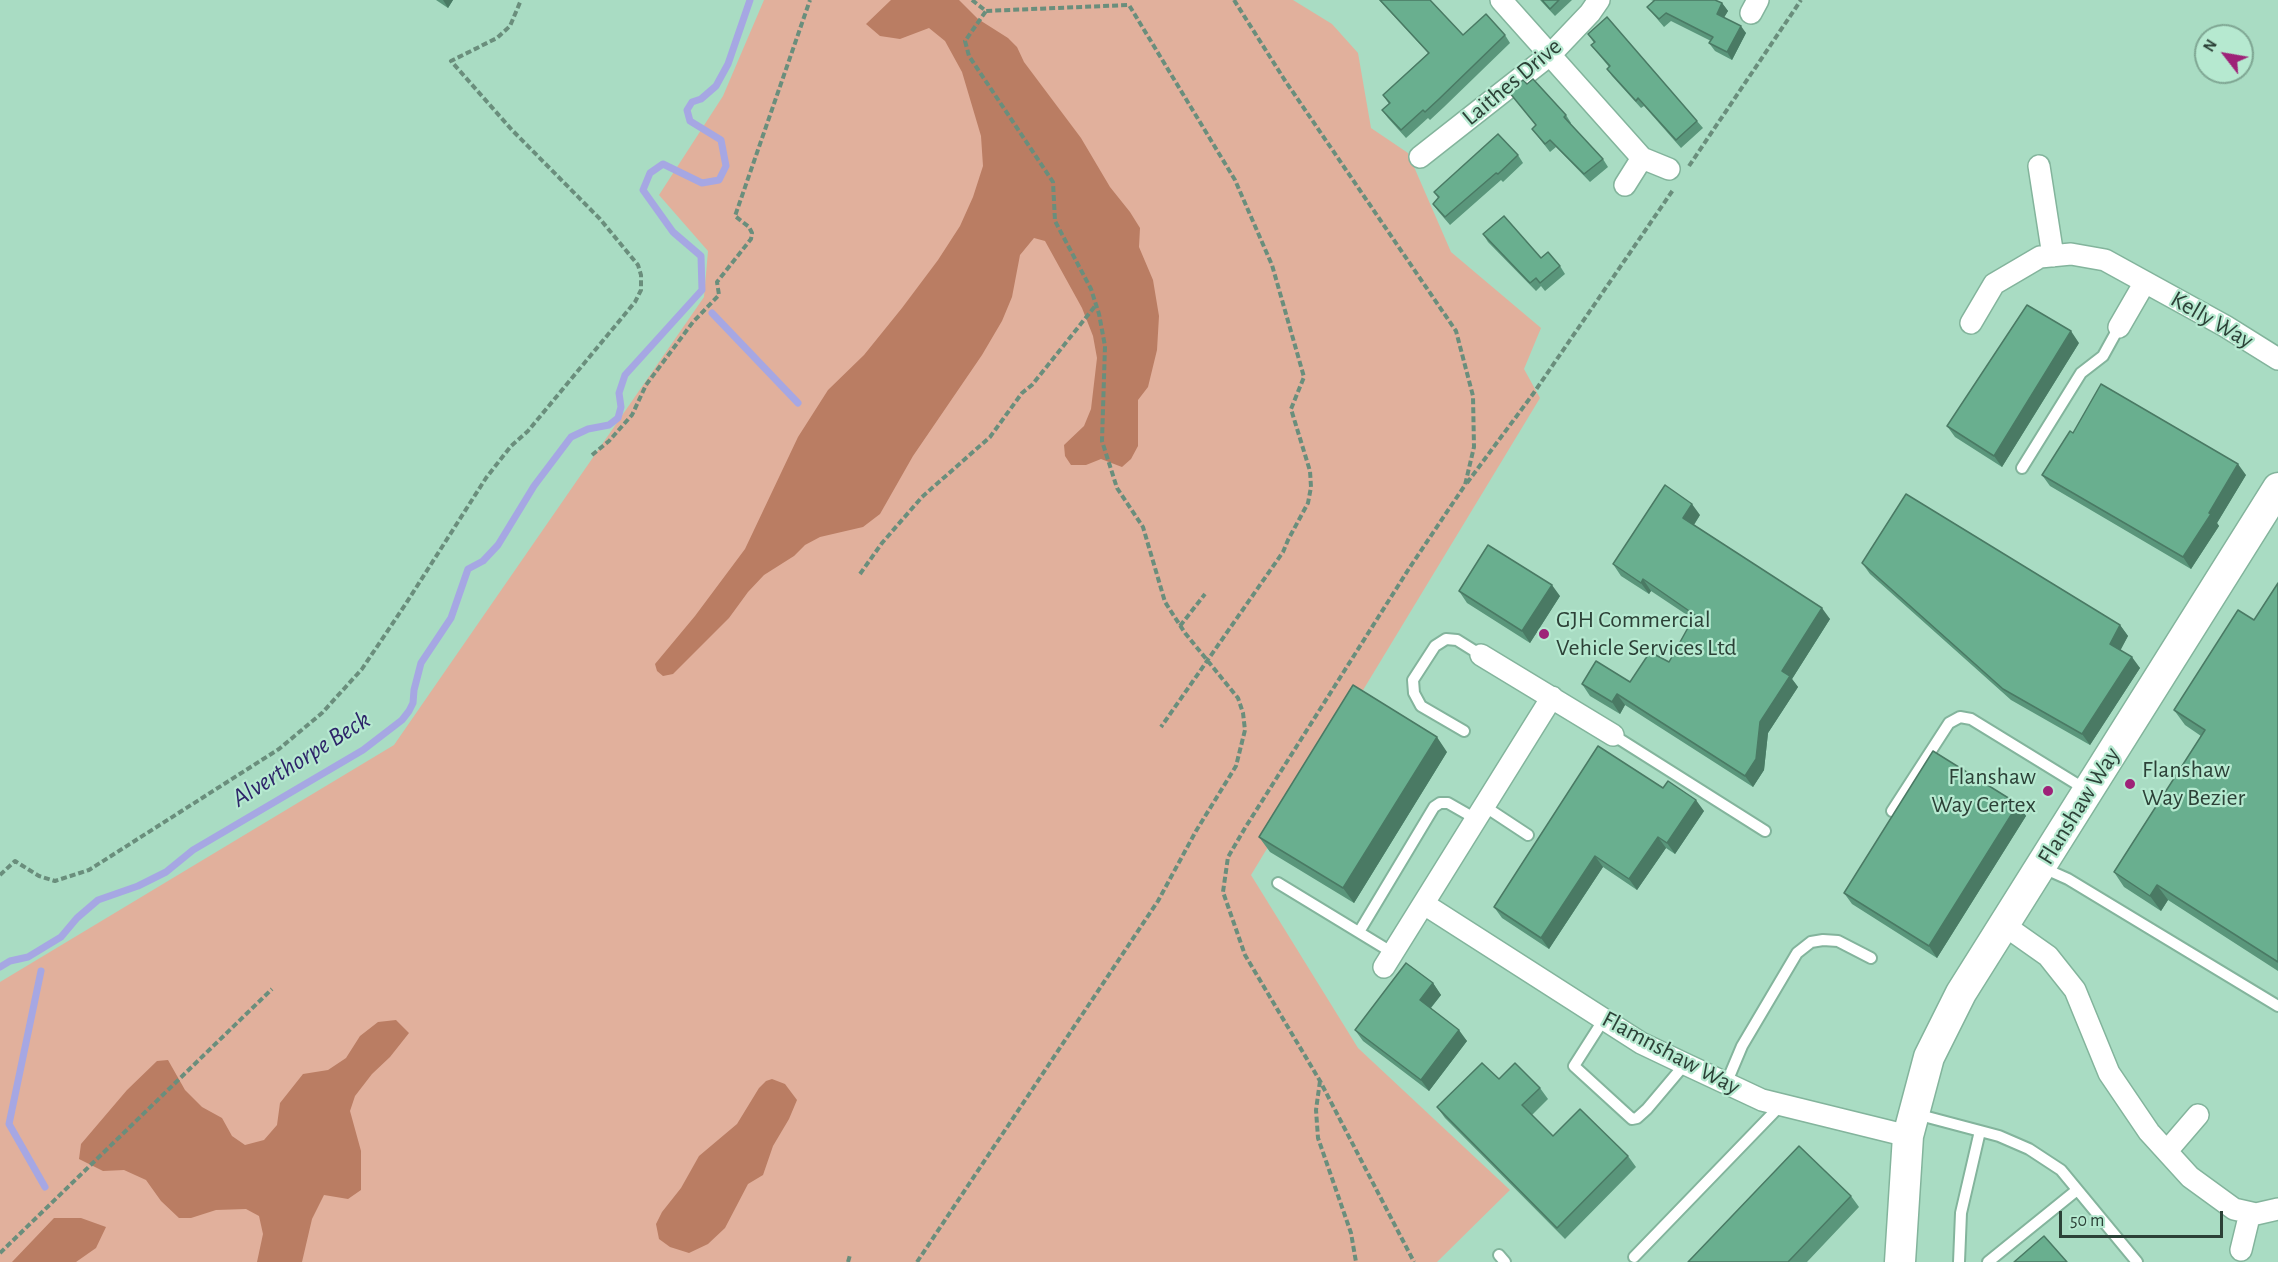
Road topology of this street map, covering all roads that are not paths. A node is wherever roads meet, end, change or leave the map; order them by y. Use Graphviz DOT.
graph roads {
  1 [pos="1501,0"];
  2 [pos="1599,0"];
  3 [pos="1551,54"];
  4 [pos="1420,157"];
  5 [pos="1642,158"];
  6 [pos="2038,166"];
  7 [pos="1678,174"];
  8 [pos="1625,185"];
  9 [pos="2053,256"];
  10 [pos="2145,282"];
  11 [pos="1971,323"];
  12 [pos="2119,327"];
  13 [pos="2278,359"];
  14 [pos="2022,468"];
  15 [pos="2278,488"];
  16 [pos="1481,655"];
  17 [pos="1551,697"];
  18 [pos="1464,731"];
  19 [pos="1612,735"];
  20 [pos="2088,791"];
  21 [pos="1892,811"];
  22 [pos="1480,813"];
  23 [pos="1765,831"];
  24 [pos="1528,835"];
  25 [pos="2040,867"];
  26 [pos="1278,883"];
  27 [pos="1424,904"];
  28 [pos="2004,924"];
  29 [pos="1359,932"];
  30 [pos="1871,958"];
  31 [pos="1389,960"];
  32 [pos="2278,1006"];
  33 [pos="1604,1019"];
  34 [pos="1685,1064"];
  35 [pos="1726,1084"];
  36 [pos="1781,1105"];
  37 [pos="2198,1115"];
  38 [pos="1911,1125"];
  39 [pos="1980,1131"];
  40 [pos="2167,1151"];
  41 [pos="2077,1190"];
  42 [pos="2278,1209"];
  43 [pos="2250,1213"];
  44 [pos="2241,1250"];
  45 [pos="1634,1257"];
  46 [pos="1900,1262"];
  47 [pos="1959,1262"];
  48 [pos="1988,1262"];
  49 [pos="2137,1262"];
  1 -- 3 [label="street"];
  2 -- 3 [label="street, Laithes Drive"];
  3 -- 4 [label="street, Laithes Drive"];
  3 -- 5 [label="street"];
  5 -- 7 [label="street"];
  5 -- 8 [label="street"];
  6 -- 9 [label="street"];
  9 -- 10 [label="street, Kelly Way"];
  9 -- 11 [label="street, Kelly Way"];
  10 -- 12 [label="street, Kelly Way"];
  10 -- 13 [label="street, Kelly Way"];
  12 -- 14 [label="lane"];
  15 -- 20 [label="street, Flanshaw Way"];
  16 -- 17 [label="street"];
  16 -- 18 [label="lane"];
  17 -- 19 [label="street"];
  17 -- 22 [label="street"];
  19 -- 23 [label="lane"];
  20 -- 21 [label="lane"];
  20 -- 25 [label="street, Flanshaw Way"];
  22 -- 24 [label="lane"];
  22 -- 27 [label="street"];
  22 -- 29 [label="lane"];
  25 -- 28 [label="street, Flanshaw Way"];
  25 -- 32 [label="lane"];
  26 -- 29 [label="lane"];
  27 -- 31 [label="street"];
  27 -- 33 [label="street, Flamnshaw Way"];
  28 -- 38 [label="street, Flanshaw Way"];
  28 -- 40 [label="street"];
  29 -- 31 [label="lane"];
  30 -- 35 [label="lane"];
  33 -- 34 [label="street, Flamnshaw Way"];
  33 -- 34 [label="lane"];
  34 -- 35 [label="street, Flamnshaw Way"];
  35 -- 36 [label="street, Flamnshaw Way"];
  36 -- 38 [label="street, Flamnshaw Way"];
  36 -- 45 [label="lane"];
  37 -- 40 [label="street"];
  38 -- 39 [label="lane"];
  38 -- 46 [label="street, Flanshaw Way"];
  39 -- 41 [label="lane"];
  39 -- 47 [label="lane"];
  40 -- 43 [label="street"];
  41 -- 48 [label="lane"];
  41 -- 49 [label="lane"];
  42 -- 43 [label="street"];
  43 -- 44 [label="street"];
}
